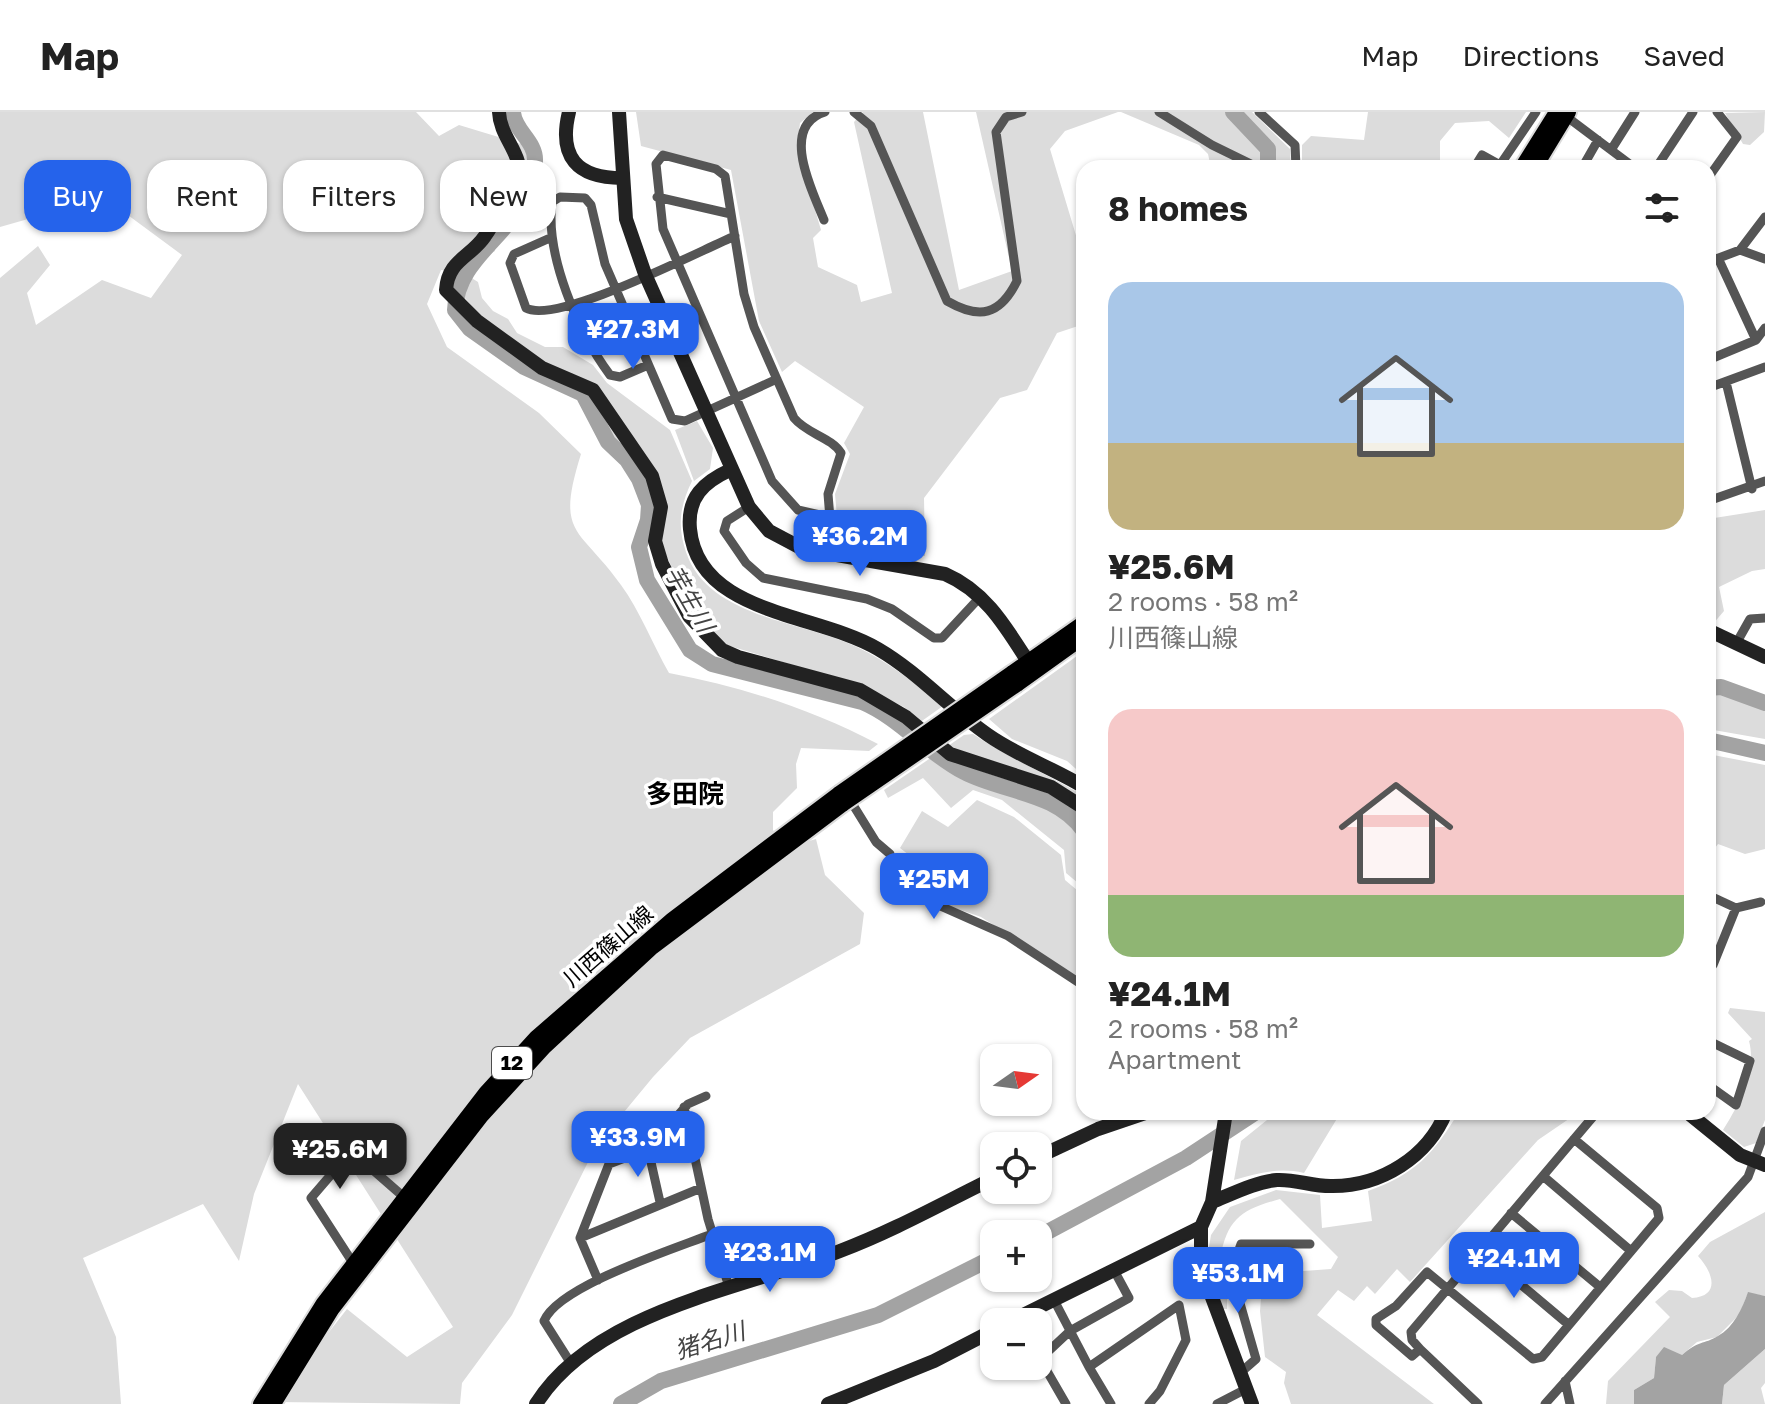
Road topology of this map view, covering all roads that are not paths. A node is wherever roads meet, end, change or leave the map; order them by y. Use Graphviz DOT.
graph roads {
  1 [pos="499,112"];
  2 [pos="569,112"];
  3 [pos="619,112"];
  4 [pos="825,112"];
  5 [pos="854,112"];
  6 [pos="1022,112"];
  7 [pos="1159,112"];
  8 [pos="1259,112"];
  9 [pos="1536,112"];
  10 [pos="1635,112"];
  11 [pos="1693,112"];
  12 [pos="1717,112"];
  13 [pos="1563,113"];
  14 [pos="1598,140"];
  15 [pos="1611,150"];
  16 [pos="1243,160"];
  17 [pos="1296,160"];
  18 [pos="1503,160"];
  19 [pos="1527,160"];
  20 [pos="1539,160"];
  21 [pos="1587,160"];
  22 [pos="1624,160"];
  23 [pos="1661,160"];
  24 [pos="1716,167"];
  25 [pos="622,178"];
  26 [pos="657,197"];
  27 [pos="731,214"];
  28 [pos="1765,217"];
  29 [pos="824,220"];
  30 [pos="735,236"];
  31 [pos="550,238"];
  32 [pos="1740,250"];
  33 [pos="1716,259"];
  34 [pos="1765,259"];
  35 [pos="675,261"];
  36 [pos="1716,266"];
  37 [pos="645,274"];
  38 [pos="615,288"];
  39 [pos="574,307"];
  40 [pos="1765,328"];
  41 [pos="1756,340"];
  42 [pos="1716,354"];
  43 [pos="648,365"];
  44 [pos="1765,367"];
  45 [pos="777,379"];
  46 [pos="1726,382"];
  47 [pos="1716,385"];
  48 [pos="737,398"];
  49 [pos="706,412"];
  50 [pos="730,470"];
  51 [pos="1765,481"];
  52 [pos="1752,489"];
  53 [pos="1716,498"];
  54 [pos="749,507"];
  55 [pos="829,517"];
  56 [pos="833,555"];
  57 [pos="981,596"];
  58 [pos="1765,618"];
  59 [pos="1076,629"];
  60 [pos="1716,633"];
  61 [pos="1076,641"];
  62 [pos="1737,642"];
  63 [pos="1765,657"];
  64 [pos="1031,666"];
  65 [pos="1076,783"];
  66 [pos="844,799"];
  67 [pos="1076,803"];
  68 [pos="1716,899"];
  69 [pos="1761,902"];
  70 [pos="1736,908"];
  71 [pos="1716,958"];
  72 [pos="1076,981"];
  73 [pos="1716,1044"];
  74 [pos="1716,1091"];
  75 [pos="706,1096"];
  76 [pos="684,1107"];
  77 [pos="1124,1120"];
  78 [pos="1225,1120"];
  79 [pos="1442,1120"];
  80 [pos="1590,1120"];
  81 [pos="1698,1120"];
  82 [pos="1765,1131"];
  83 [pos="1574,1139"];
  84 [pos="648,1149"];
  85 [pos="1052,1150"];
  86 [pos="1759,1164"];
  87 [pos="1543,1176"];
  88 [pos="980,1185"];
  89 [pos="701,1188"];
  90 [pos="405,1198"];
  91 [pos="660,1202"];
  92 [pos="1212,1202"];
  93 [pos="1511,1213"];
  94 [pos="1201,1227"];
  95 [pos="712,1234"];
  96 [pos="580,1238"];
  97 [pos="1310,1244"];
  98 [pos="1480,1250"];
  99 [pos="1631,1251"];
  100 [pos="353,1263"];
  101 [pos="1115,1272"];
  102 [pos="598,1280"];
  103 [pos="729,1287"];
  104 [pos="1600,1287"];
  105 [pos="1449,1288"];
  106 [pos="1054,1300"];
  107 [pos="1038,1308"];
  108 [pos="1569,1325"];
  109 [pos="1070,1331"];
  110 [pos="980,1337"];
  111 [pos="1420,1349"];
  112 [pos="570,1362"];
  113 [pos="1089,1367"];
  114 [pos="1240,1373"];
  115 [pos="1565,1381"];
  116 [pos="1246,1389"];
  117 [pos="260,1404"];
  118 [pos="274,1404"];
  119 [pos="536,1404"];
  120 [pos="828,1404"];
  121 [pos="1066,1404"];
  122 [pos="1111,1404"];
  123 [pos="1149,1404"];
  124 [pos="1217,1404"];
  125 [pos="1252,1404"];
  126 [pos="1478,1404"];
  127 [pos="1545,1404"];
  128 [pos="1570,1404"];
  1 -- 67 [label="street"];
  2 -- 25 [label="street"];
  3 -- 25 [label="street"];
  4 -- 29 [label="street"];
  5 -- 6 [label="street"];
  7 -- 16 [label="street"];
  8 -- 17 [label="street"];
  9 -- 18 [label="street"];
  10 -- 15 [label="street"];
  11 -- 23 [label="street"];
  12 -- 24 [label="street"];
  13 -- 14 [label="street"];
  13 -- 19 [label="main road"];
  13 -- 20 [label="main road"];
  14 -- 15 [label="street"];
  14 -- 21 [label="street"];
  15 -- 22 [label="street"];
  25 -- 37 [label="street"];
  26 -- 27 [label="street"];
  26 -- 27 [label="street"];
  26 -- 35 [label="street"];
  27 -- 30 [label="street"];
  28 -- 32 [label="street"];
  30 -- 35 [label="street"];
  30 -- 45 [label="street"];
  31 -- 38 [label="street"];
  31 -- 39 [label="street"];
  31 -- 39 [label="street"];
  32 -- 33 [label="street"];
  32 -- 34 [label="street"];
  35 -- 37 [label="street"];
  35 -- 48 [label="street"];
  36 -- 41 [label="street"];
  37 -- 38 [label="street"];
  37 -- 49 [label="street"];
  38 -- 39 [label="street"];
  38 -- 43 [label="street"];
  39 -- 43 [label="street"];
  40 -- 41 [label="street"];
  41 -- 42 [label="street"];
  43 -- 49 [label="street"];
  44 -- 46 [label="street"];
  45 -- 48 [label="street"];
  45 -- 55 [label="street"];
  46 -- 47 [label="street"];
  46 -- 52 [label="street"];
  48 -- 49 [label="street"];
  48 -- 55 [label="street"];
  49 -- 50 [label="street"];
  50 -- 54 [label="street"];
  50 -- 65 [label="street"];
  51 -- 52 [label="street"];
  52 -- 53 [label="street"];
  54 -- 56 [label="street"];
  54 -- 57 [label="street"];
  55 -- 56 [label="street"];
  56 -- 57 [label="street"];
  57 -- 64 [label="street"];
  58 -- 62 [label="street"];
  59 -- 64 [label="main road, 川西篠山線 / 12"];
  60 -- 62 [label="street"];
  61 -- 64 [label="main road, 川西篠山線 / 12"];
  62 -- 63 [label="street"];
  64 -- 66 [label="main road, 川西篠山線 / 12, bridge"];
  66 -- 72 [label="street"];
  66 -- 90 [label="main road, 川西篠山線 / 12"];
  66 -- 118 [label="main road, 川西篠山線 / 12"];
  68 -- 70 [label="street"];
  69 -- 70 [label="street"];
  70 -- 71 [label="street"];
  73 -- 74 [label="street"];
  75 -- 76 [label="street"];
  76 -- 84 [label="street"];
  76 -- 89 [label="street"];
  77 -- 85 [label="street"];
  78 -- 92 [label="street"];
  79 -- 92 [label="street"];
  80 -- 83 [label="street"];
  81 -- 86 [label="street"];
  82 -- 86 [label="street"];
  83 -- 87 [label="street"];
  83 -- 99 [label="street"];
  84 -- 91 [label="street"];
  84 -- 96 [label="street"];
  86 -- 115 [label="street"];
  87 -- 93 [label="street"];
  87 -- 99 [label="street"];
  88 -- 103 [label="street"];
  89 -- 91 [label="street"];
  89 -- 95 [label="street"];
  90 -- 100 [label="main road, 川西篠山線 / 12"];
  90 -- 100 [label="street"];
  91 -- 96 [label="street"];
  92 -- 94 [label="street"];
  93 -- 98 [label="street"];
  93 -- 104 [label="street"];
  94 -- 101 [label="street"];
  94 -- 114 [label="street"];
  95 -- 102 [label="street"];
  95 -- 103 [label="street"];
  96 -- 102 [label="street"];
  97 -- 114 [label="street"];
  98 -- 105 [label="street"];
  98 -- 108 [label="street"];
  99 -- 104 [label="street"];
  100 -- 117 [label="main road, 川西篠山線 / 12"];
  101 -- 106 [label="street"];
  101 -- 109 [label="street"];
  102 -- 112 [label="street"];
  103 -- 112 [label="street"];
  104 -- 108 [label="street"];
  105 -- 108 [label="street"];
  105 -- 111 [label="street"];
  105 -- 111 [label="street"];
  106 -- 107 [label="street"];
  106 -- 109 [label="street"];
  109 -- 113 [label="street"];
  109 -- 121 [label="street"];
  110 -- 120 [label="street"];
  111 -- 126 [label="street"];
  112 -- 119 [label="street"];
  113 -- 122 [label="street"];
  113 -- 123 [label="street"];
  114 -- 116 [label="street"];
  115 -- 127 [label="street"];
  115 -- 128 [label="street"];
  116 -- 124 [label="street"];
  116 -- 125 [label="street"];
}
